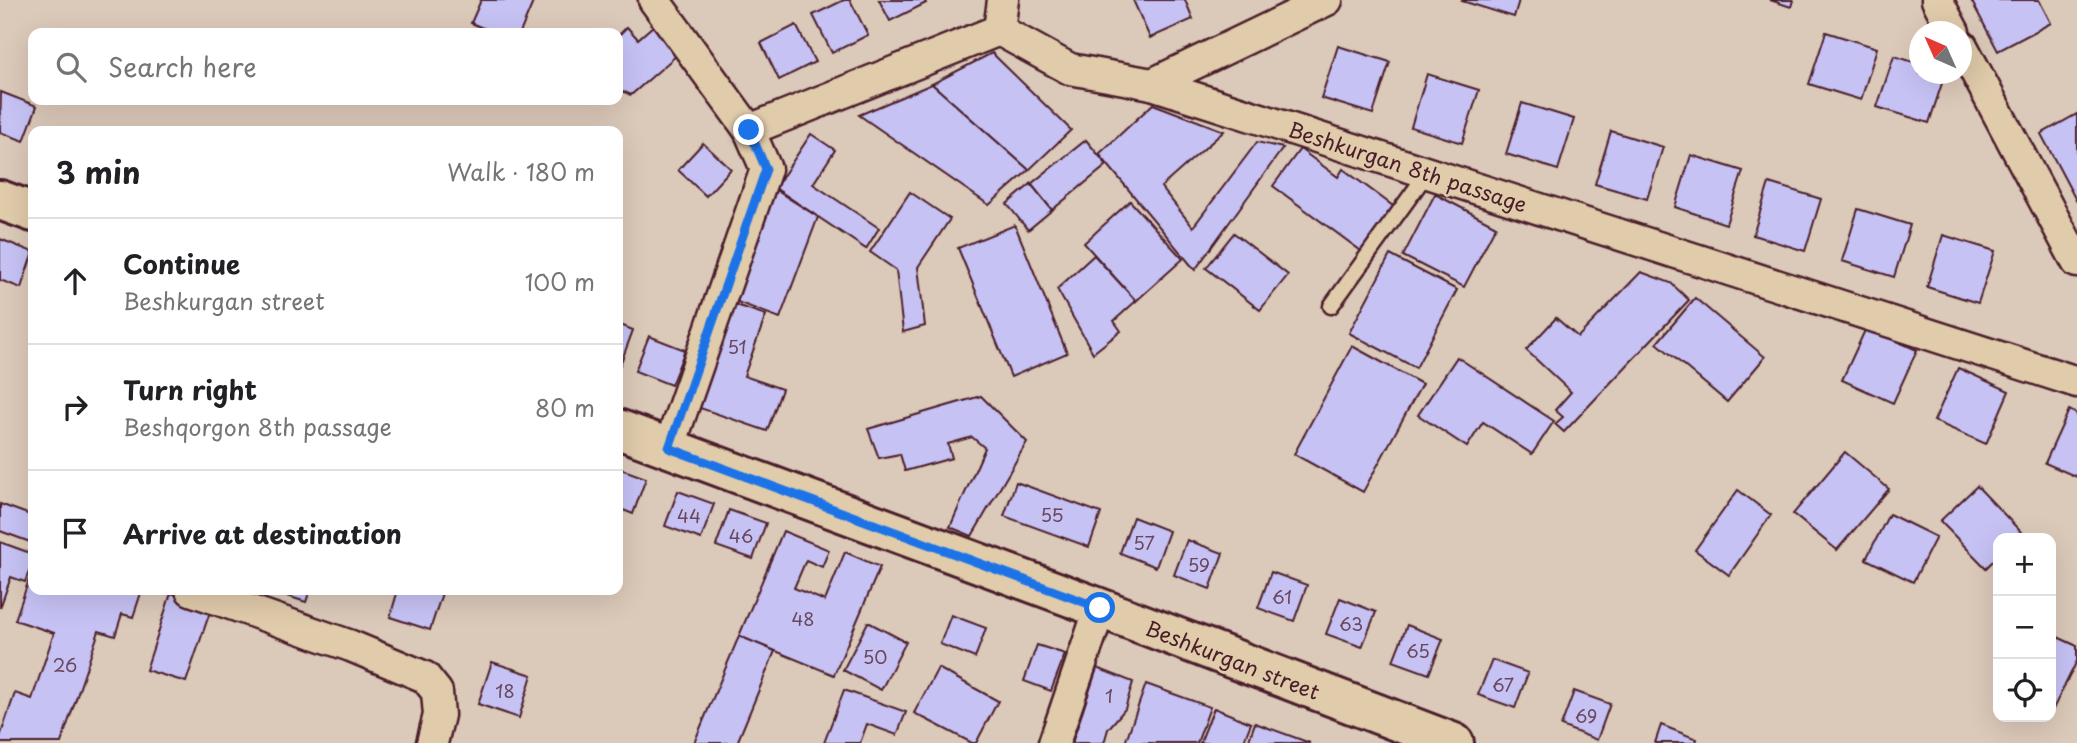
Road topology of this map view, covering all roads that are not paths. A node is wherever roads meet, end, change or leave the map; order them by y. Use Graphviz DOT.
graph roads {
  1 [pos="654,0"];
  2 [pos="1003,0"];
  3 [pos="1326,0"];
  4 [pos="1937,0"];
  5 [pos="1948,21"];
  6 [pos="999,30"];
  7 [pos="1972,65"];
  8 [pos="1152,84"];
  9 [pos="749,130"];
  10 [pos="1427,173"];
  11 [pos="0,200"];
  12 [pos="28,210"];
  13 [pos="2077,262"];
  14 [pos="1331,306"];
  15 [pos="2077,382"];
  16 [pos="623,431"];
  17 [pos="669,448"];
  18 [pos="205,595"];
  19 [pos="1100,608"];
  20 [pos="432,743"];
  21 [pos="1054,743"];
  22 [pos="1454,743"];
  1 -- 9 [label="street"];
  2 -- 6 [label="street"];
  3 -- 8 [label="street"];
  4 -- 5 [label="street"];
  6 -- 8 [label="street, Beshkurgan 8th passage"];
  6 -- 9 [label="street"];
  7 -- 13 [label="street"];
  8 -- 10 [label="street, Beshkurgan 8th passage"];
  9 -- 17 [label="street"];
  10 -- 14 [label="lane"];
  10 -- 15 [label="street, Beshkurgan 8th passage"];
  11 -- 12 [label="street"];
  16 -- 17 [label="street, Beshkurgan street"];
  17 -- 19 [label="street, Beshkurgan street"];
  18 -- 20 [label="street"];
  19 -- 21 [label="street"];
  19 -- 22 [label="street, Beshkurgan street"];
}
